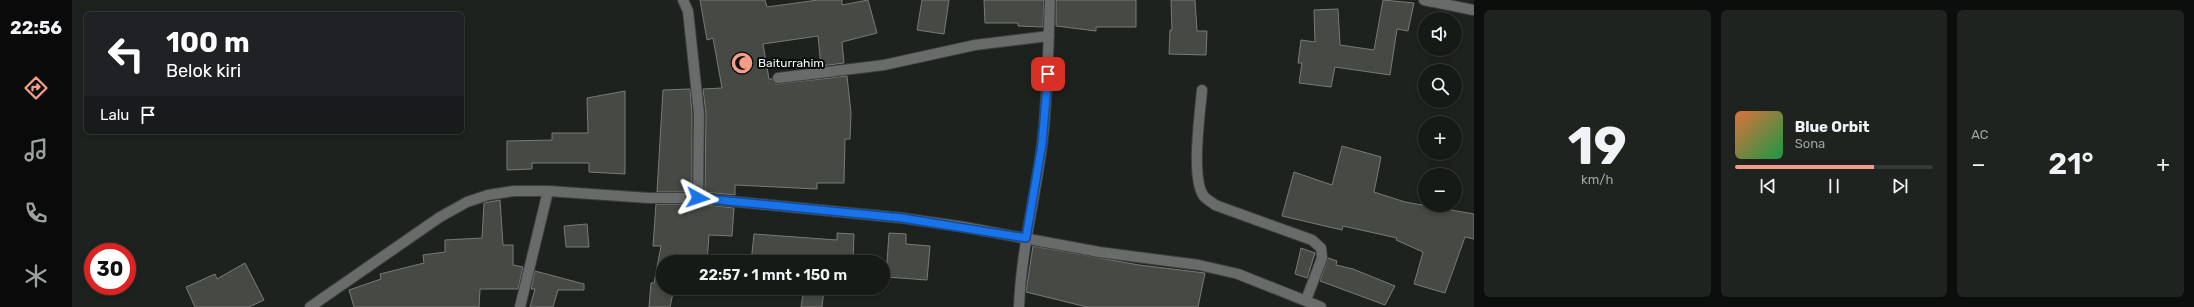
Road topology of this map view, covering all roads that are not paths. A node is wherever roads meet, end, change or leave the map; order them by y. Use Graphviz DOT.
graph roads {
  1 [pos="683,0"];
  2 [pos="1050,0"];
  3 [pos="1424,0"];
  4 [pos="1474,10"];
  5 [pos="1049,36"];
  6 [pos="778,78"];
  7 [pos="1202,90"];
  8 [pos="548,191"];
  9 [pos="698,198"];
  10 [pos="1026,238"];
  11 [pos="1306,300"];
  12 [pos="310,307"];
  13 [pos="520,307"];
  14 [pos="1019,307"];
  15 [pos="1321,307"];
  1 -- 9 [label="street"];
  2 -- 5 [label="street"];
  3 -- 4 [label="street"];
  5 -- 6 [label="street"];
  5 -- 10 [label="street"];
  7 -- 11 [label="street"];
  8 -- 9 [label="street"];
  8 -- 12 [label="street"];
  8 -- 13 [label="street"];
  9 -- 10 [label="street"];
  10 -- 11 [label="street"];
  10 -- 14 [label="street"];
  11 -- 15 [label="street"];
}
